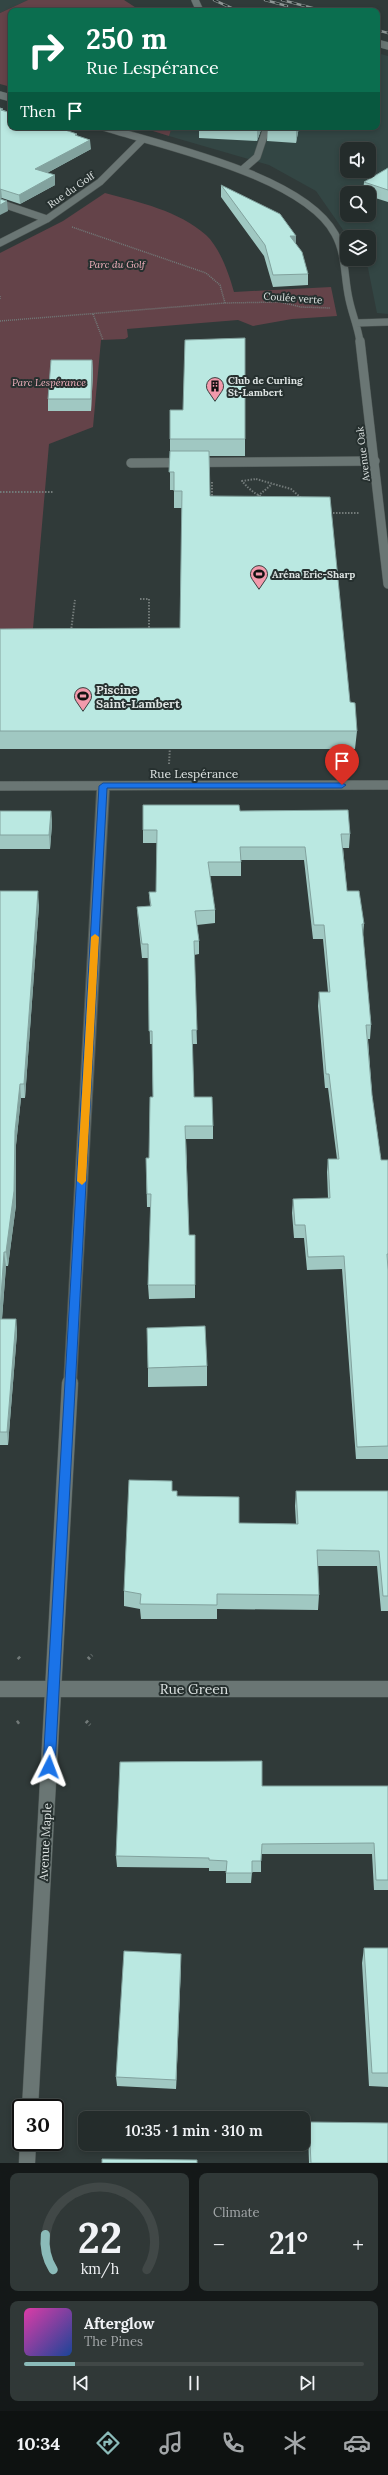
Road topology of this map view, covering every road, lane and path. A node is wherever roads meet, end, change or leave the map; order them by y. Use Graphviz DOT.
graph roads {
  1 [pos="113,130"];
  2 [pos="266,130"];
  3 [pos="143,139"];
  4 [pos="242,170"];
  5 [pos="0,203"];
  6 [pos="46,219"];
  7 [pos="68,225"];
  8 [pos="0,243"];
  9 [pos="225,303"];
  10 [pos="335,308"];
  11 [pos="93,314"];
  12 [pos="0,321"];
  13 [pos="388,322"];
  14 [pos="356,323"];
  15 [pos="103,340"];
  16 [pos="375,461"];
  17 [pos="131,463"];
  18 [pos="212,481"];
  19 [pos="275,481"];
  20 [pos="0,492"];
  21 [pos="53,492"];
  22 [pos="258,496"];
  23 [pos="254,501"];
  24 [pos="212,505"];
  25 [pos="325,513"];
  26 [pos="363,513"];
  27 [pos="388,584"];
  28 [pos="140,599"];
  29 [pos="75,600"];
  30 [pos="71,635"];
  31 [pos="149,635"];
  32 [pos="170,738"];
  33 [pos="169,766"];
  34 [pos="388,785"];
  35 [pos="0,786"];
  36 [pos="103,786"];
  37 [pos="92,1655"];
  38 [pos="18,1657"];
  39 [pos="88,1659"];
  40 [pos="21,1660"];
  41 [pos="54,1688"];
  42 [pos="0,1689"];
  43 [pos="388,1689"];
  44 [pos="21,1720"];
  45 [pos="86,1721"];
  46 [pos="17,1723"];
  47 [pos="90,1725"];
  48 [pos="31,2099"];
  49 [pos="28,2151"];
  50 [pos="27,2163"];
  1 -- 3 [label="street, Avenue Oak"];
  2 -- 4 [label="street"];
  3 -- 4 [label="street, Avenue Oak"];
  3 -- 6 [label="street, Rue du Golf"];
  4 -- 14 [label="street, Avenue Oak"];
  5 -- 6 [label="street"];
  6 -- 8 [label="street, Rue du Golf"];
  7 -- 9 [label="path"];
  9 -- 10 [label="path, Coulée verte"];
  9 -- 11 [label="path, Coulée verte"];
  11 -- 12 [label="path, Coulée verte"];
  11 -- 15 [label="path"];
  13 -- 14 [label="street"];
  14 -- 16 [label="street, Avenue Oak"];
  16 -- 17 [label="street"];
  16 -- 27 [label="street, Avenue Oak"];
  18 -- 24 [label="path"];
  19 -- 22 [label="path"];
  19 -- 22 [label="path"];
  19 -- 22 [label="path"];
  20 -- 21 [label="path"];
  22 -- 23 [label="path"];
  25 -- 26 [label="path"];
  28 -- 31 [label="path"];
  29 -- 30 [label="path"];
  32 -- 33 [label="path"];
  34 -- 36 [label="street, Rue Lespérance"];
  35 -- 36 [label="street, Rue Lespérance"];
  36 -- 41 [label="street, Avenue Maple"];
  37 -- 39 [label="path"];
  38 -- 40 [label="path"];
  41 -- 42 [label="street, Rue Green"];
  41 -- 43 [label="street, Rue Green"];
  41 -- 48 [label="street, Avenue Maple"];
  44 -- 46 [label="path"];
  45 -- 47 [label="path"];
  49 -- 50 [label="street"];
}
